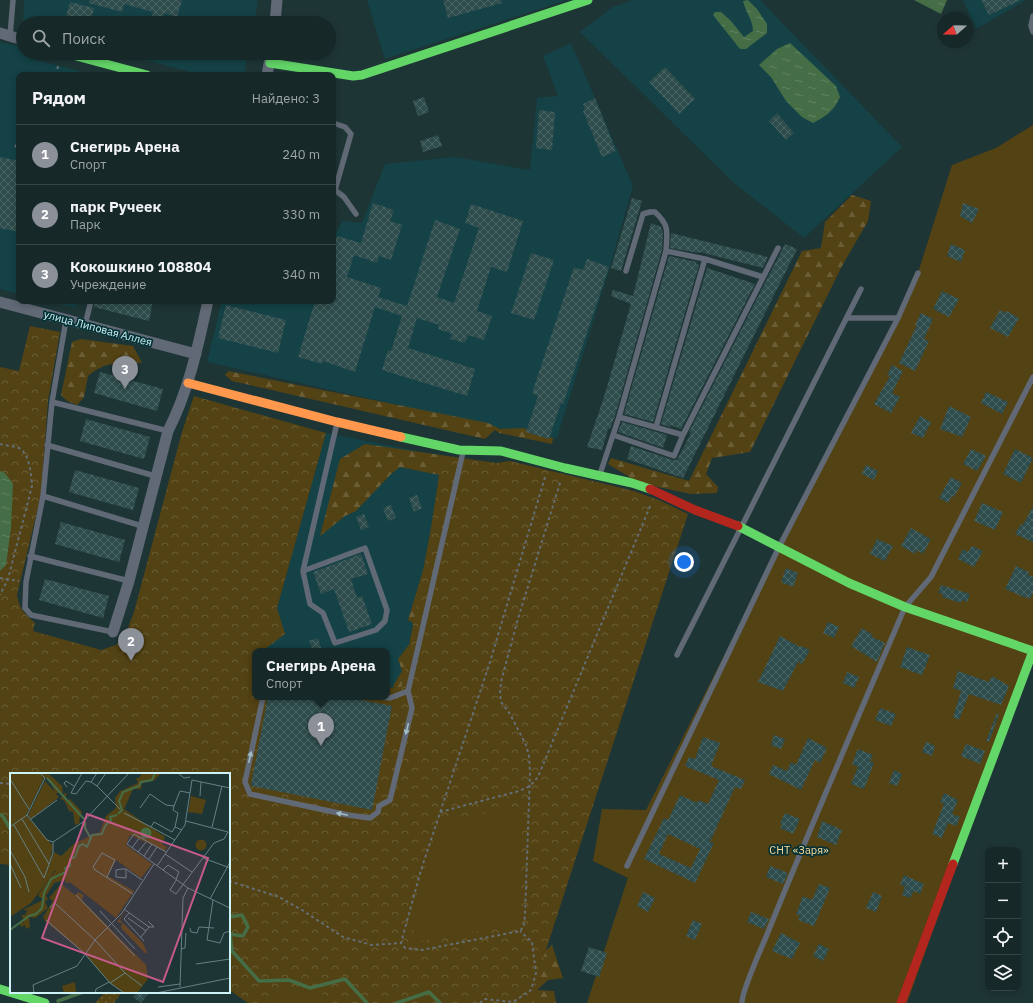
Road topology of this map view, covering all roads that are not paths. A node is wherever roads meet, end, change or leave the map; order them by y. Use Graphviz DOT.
graph roads {
  1 [pos="13,0"];
  2 [pos="277,0"];
  3 [pos="588,0"];
  4 [pos="276,16"];
  5 [pos="1033,16"];
  6 [pos="1033,32"];
  7 [pos="5,34"];
  8 [pos="16,38"];
  9 [pos="91,60"];
  10 [pos="270,60"];
  11 [pos="279,60"];
  12 [pos="135,72"];
  13 [pos="268,72"];
  14 [pos="335,72"];
  15 [pos="336,72"];
  16 [pos="336,124"];
  17 [pos="336,183"];
  18 [pos="336,191"];
  19 [pos="356,214"];
  20 [pos="778,248"];
  21 [pos="666,250"];
  22 [pos="705,259"];
  23 [pos="626,271"];
  24 [pos="918,273"];
  25 [pos="762,277"];
  26 [pos="861,289"];
  27 [pos="0,302"];
  28 [pos="90,304"];
  29 [pos="207,304"];
  30 [pos="847,318"];
  31 [pos="898,318"];
  32 [pos="66,320"];
  33 [pos="85,325"];
  34 [pos="196,354"];
  35 [pos="1033,377"];
  36 [pos="188,383"];
  37 [pos="52,402"];
  38 [pos="620,417"];
  39 [pos="337,422"];
  40 [pos="656,427"];
  41 [pos="168,432"];
  42 [pos="613,436"];
  43 [pos="683,436"];
  44 [pos="47,445"];
  45 [pos="463,450"];
  46 [pos="155,476"];
  47 [pos="599,476"];
  48 [pos="44,496"];
  49 [pos="142,526"];
  50 [pos="741,527"];
  51 [pos="779,547"];
  52 [pos="30,556"];
  53 [pos="303,571"];
  54 [pos="128,581"];
  55 [pos="905,607"];
  56 [pos="113,632"];
  57 [pos="1033,651"];
  58 [pos="677,655"];
  59 [pos="408,691"];
  60 [pos="390,698"];
  61 [pos="262,700"];
  62 [pos="627,866"];
  63 [pos="0,989"];
  64 [pos="10,992"];
  65 [pos="13,993"];
  66 [pos="44,1003"];
  67 [pos="742,1003"];
  68 [pos="901,1003"];
  1 -- 7 [label="lane"];
  2 -- 4 [label="street"];
  3 -- 15 [label="street"];
  5 -- 6 [label="lane"];
  7 -- 8 [label="street"];
  9 -- 12 [label="street"];
  10 -- 13 [label="street"];
  11 -- 14 [label="street"];
  16 -- 17 [label="lane"];
  18 -- 19 [label="lane"];
  20 -- 25 [label="lane"];
  21 -- 22 [label="lane"];
  21 -- 23 [label="lane"];
  21 -- 38 [label="lane"];
  22 -- 25 [label="lane"];
  22 -- 40 [label="lane"];
  24 -- 31 [label="lane"];
  25 -- 43 [label="lane"];
  26 -- 30 [label="lane"];
  27 -- 32 [label="street, улица Липовая Аллея"];
  28 -- 33 [label="lane"];
  29 -- 34 [label="street"];
  30 -- 31 [label="lane"];
  30 -- 50 [label="lane"];
  31 -- 51 [label="lane"];
  32 -- 33 [label="street, улица Липовая Аллея"];
  32 -- 37 [label="lane"];
  33 -- 34 [label="street, улица Липовая Аллея"];
  34 -- 36 [label="street"];
  35 -- 55 [label="lane"];
  36 -- 39 [label="street"];
  36 -- 41 [label="street"];
  37 -- 41 [label="lane"];
  37 -- 44 [label="lane"];
  38 -- 40 [label="lane"];
  38 -- 42 [label="lane"];
  39 -- 45 [label="street"];
  39 -- 53 [label="lane"];
  40 -- 43 [label="lane"];
  41 -- 46 [label="street"];
  42 -- 43 [label="lane"];
  42 -- 47 [label="lane"];
  44 -- 46 [label="lane"];
  44 -- 48 [label="lane"];
  45 -- 47 [label="street"];
  45 -- 59 [label="lane"];
  46 -- 49 [label="street"];
  47 -- 50 [label="street"];
  48 -- 49 [label="lane"];
  48 -- 52 [label="lane"];
  49 -- 54 [label="street"];
  50 -- 51 [label="street"];
  50 -- 58 [label="lane"];
  51 -- 55 [label="street"];
  51 -- 62 [label="lane"];
  52 -- 54 [label="lane"];
  52 -- 56 [label="lane"];
  53 -- 53 [label="lane"];
  54 -- 56 [label="street"];
  55 -- 57 [label="street"];
  55 -- 67 [label="lane"];
  57 -- 68 [label="street"];
  59 -- 60 [label="lane"];
  59 -- 61 [label="lane, one-way"];
  63 -- 64 [label="street"];
  65 -- 66 [label="street"];
}
